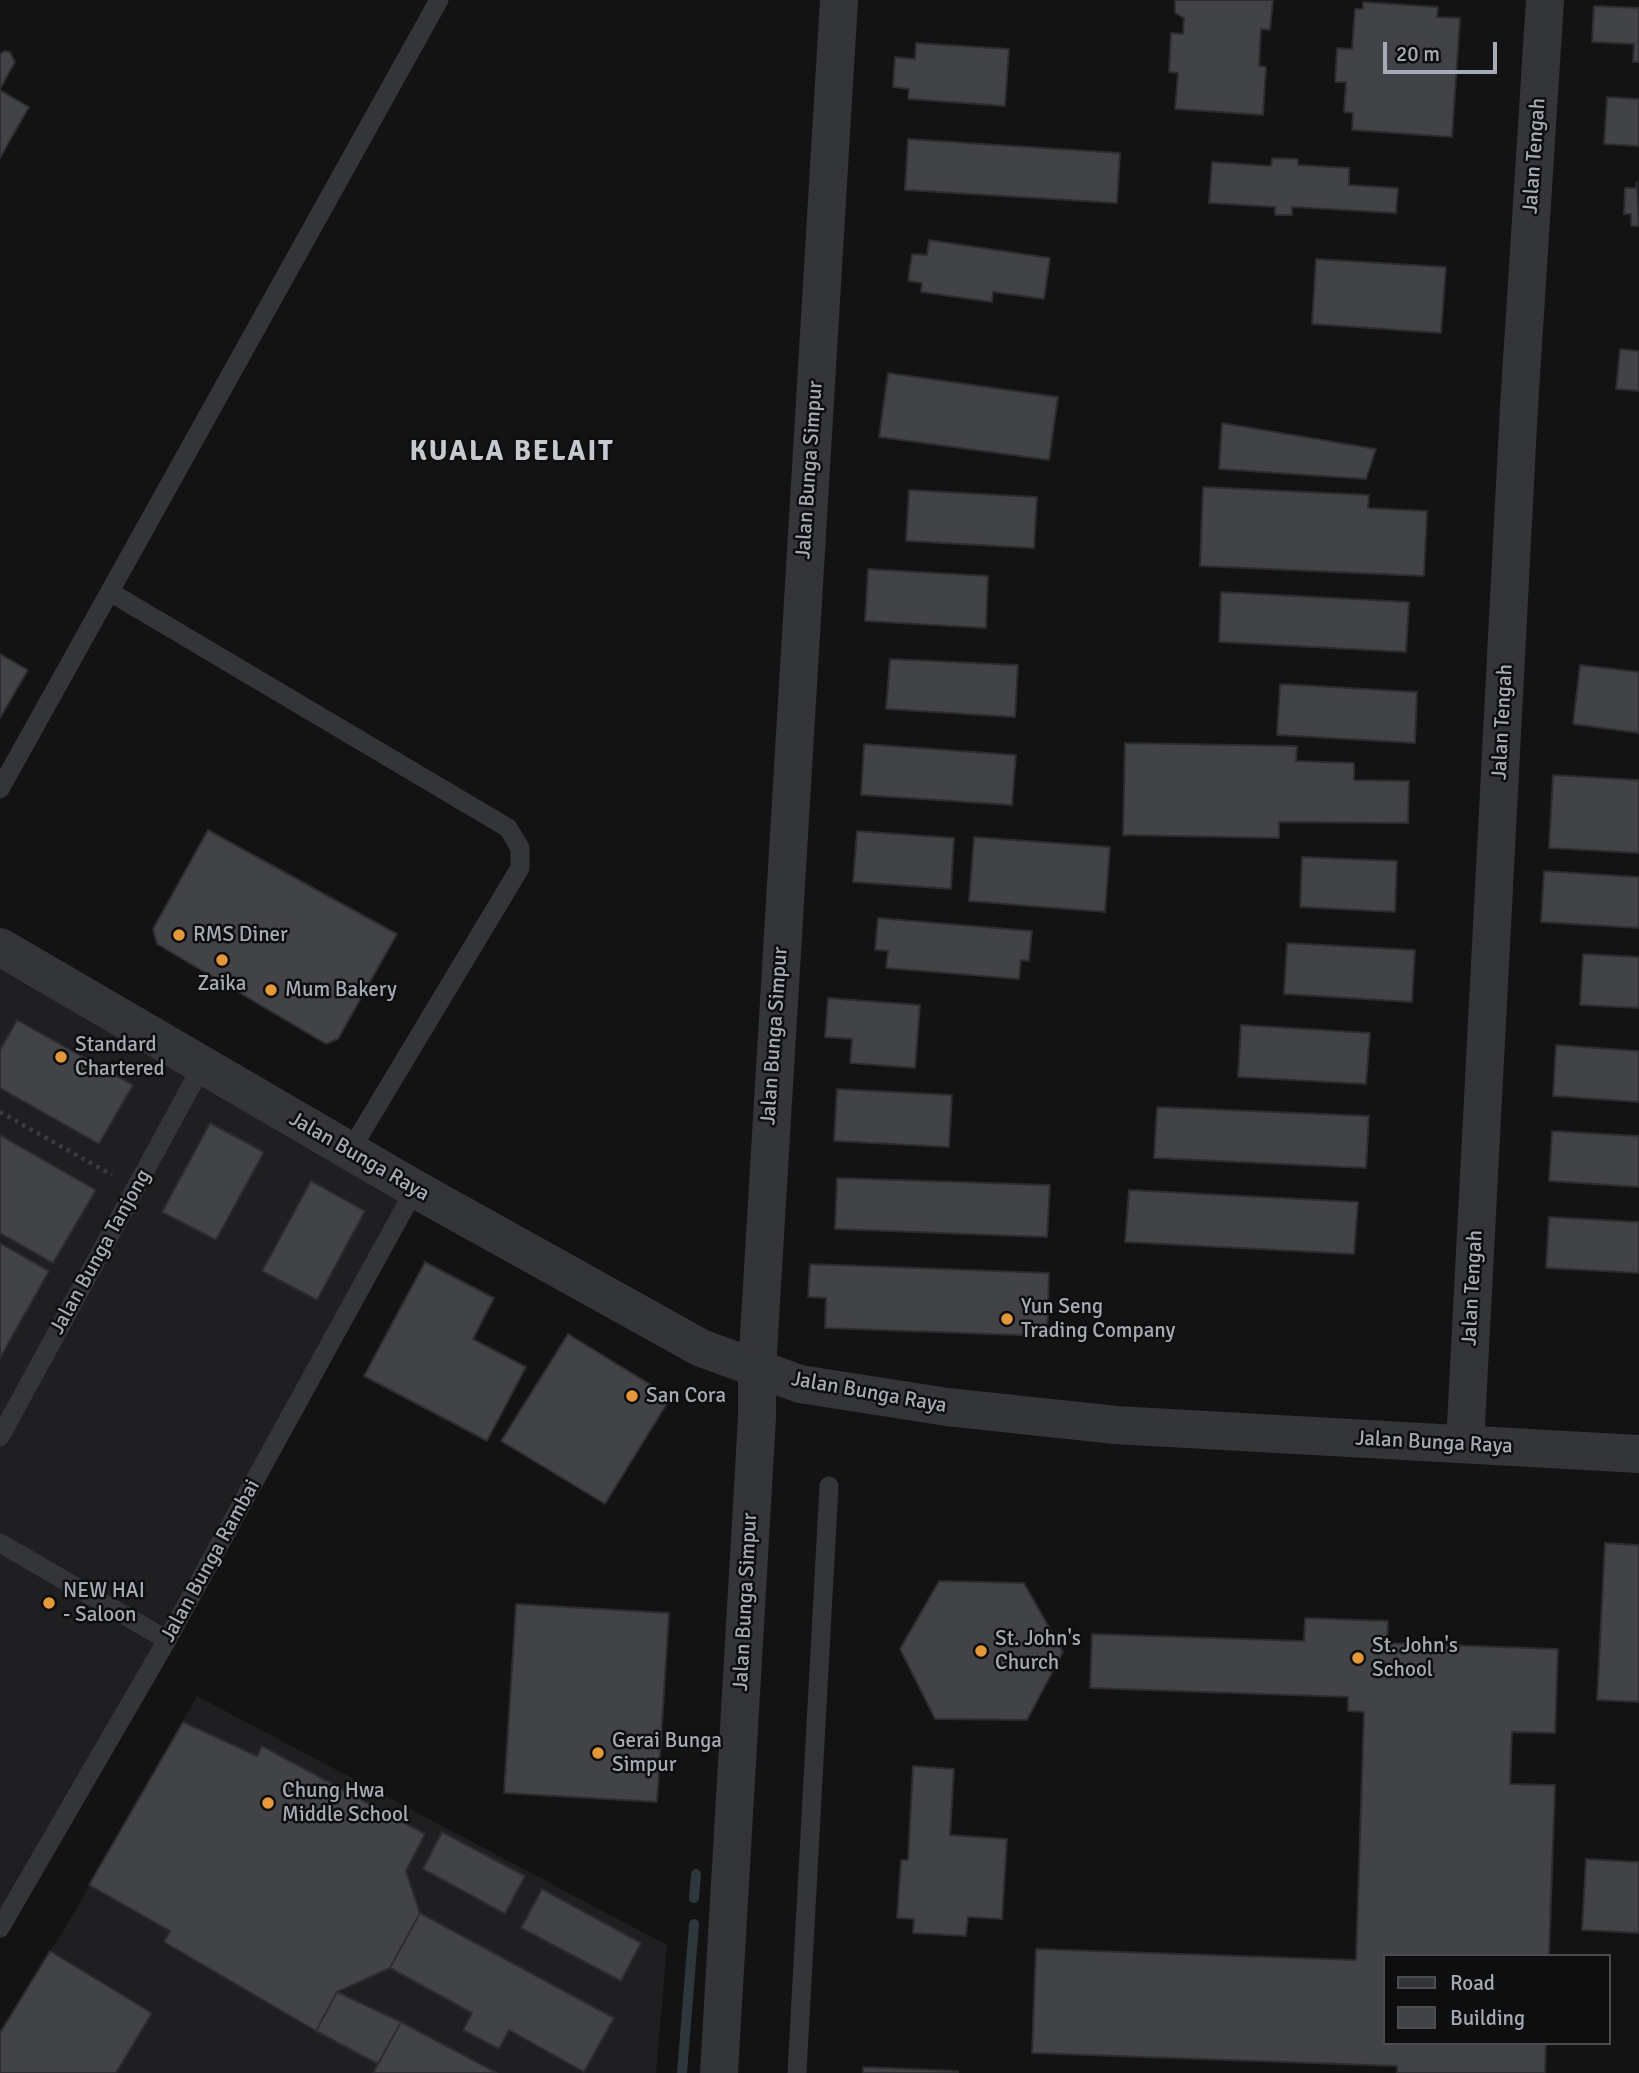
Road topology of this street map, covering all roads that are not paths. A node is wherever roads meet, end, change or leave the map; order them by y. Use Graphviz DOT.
graph roads {
  1 [pos="439,0"];
  2 [pos="839,0"];
  3 [pos="1545,0"];
  4 [pos="110,592"];
  5 [pos="0,789"];
  6 [pos="2,953"];
  7 [pos="202,1066"];
  8 [pos="350,1151"];
  9 [pos="415,1189"];
  10 [pos="757,1369"];
  11 [pos="0,1437"];
  12 [pos="1465,1444"];
  13 [pos="1639,1454"];
  14 [pos="829,1486"];
  15 [pos="0,1543"];
  16 [pos="167,1640"];
  17 [pos="3,1917"];
  18 [pos="719,2073"];
  19 [pos="797,2073"];
  1 -- 4 [label="lane"];
  2 -- 10 [label="street, Jalan Bunga Simpur"];
  3 -- 12 [label="street, Jalan Tengah"];
  4 -- 5 [label="lane"];
  4 -- 8 [label="lane"];
  6 -- 7 [label="street, Jalan Bunga Raya"];
  7 -- 8 [label="street, Jalan Bunga Raya"];
  7 -- 11 [label="lane, Jalan Bunga Tanjong"];
  8 -- 9 [label="street, Jalan Bunga Raya"];
  9 -- 10 [label="street, Jalan Bunga Raya"];
  9 -- 16 [label="lane, Jalan Bunga Rambai"];
  10 -- 12 [label="street, Jalan Bunga Raya"];
  10 -- 18 [label="street, Jalan Bunga Simpur"];
  12 -- 13 [label="street, Jalan Bunga Raya"];
  14 -- 19 [label="lane"];
  15 -- 16 [label="lane"];
  16 -- 17 [label="lane, Jalan Bunga Rambai"];
}
